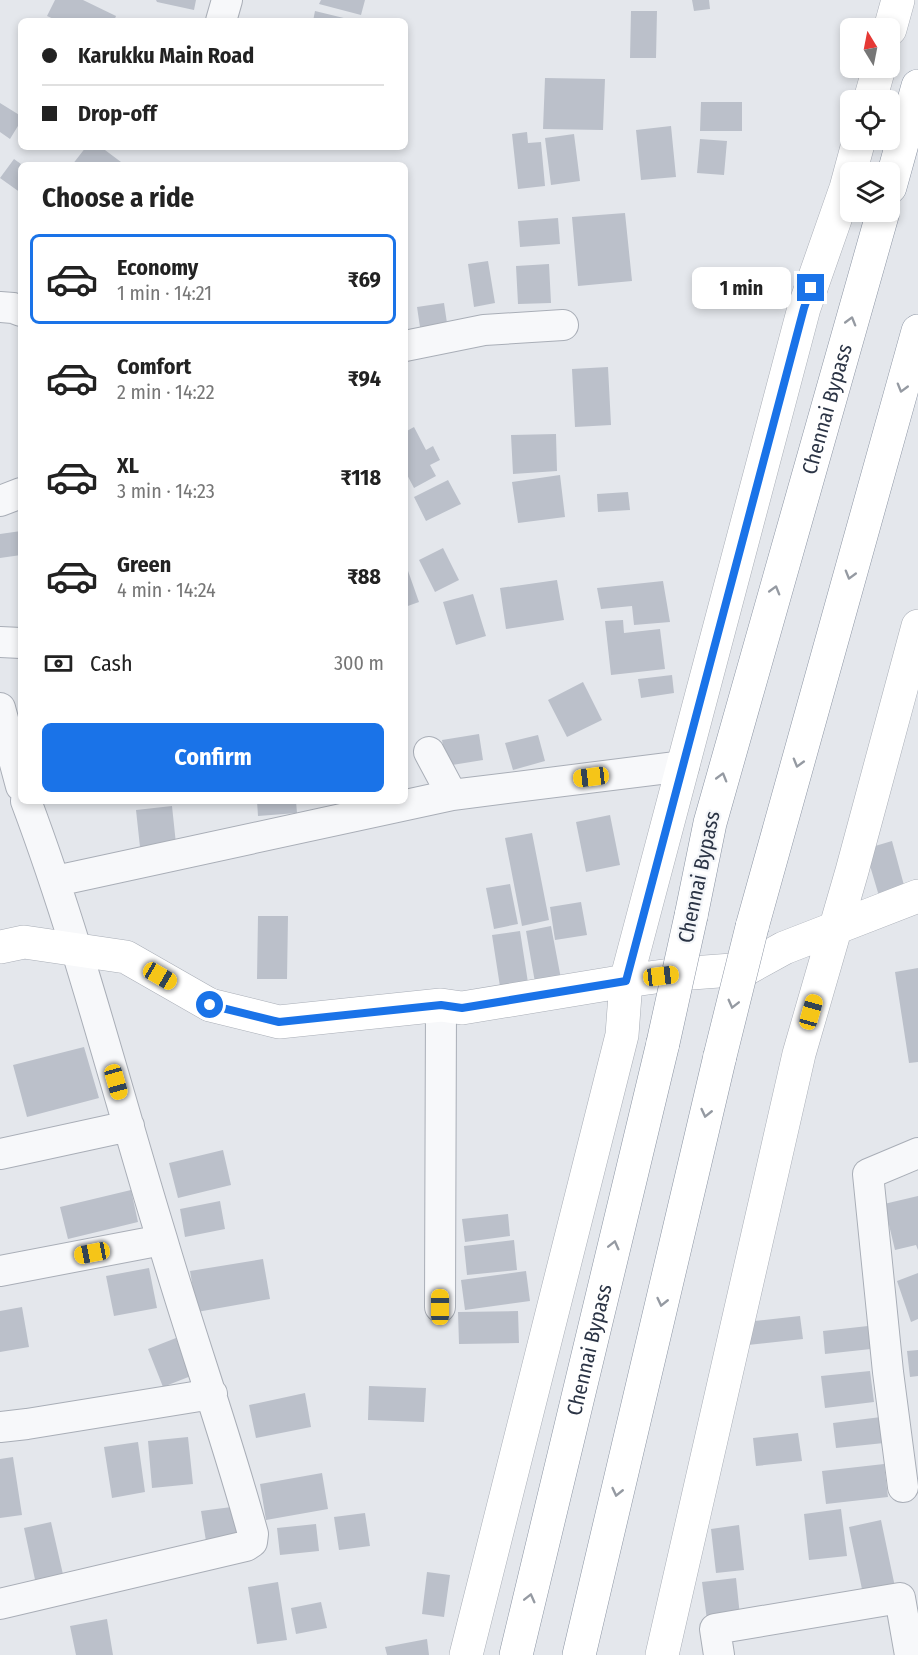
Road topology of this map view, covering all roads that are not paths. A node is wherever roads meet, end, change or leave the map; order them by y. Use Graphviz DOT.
graph roads {
  1 [pos="227,0"];
  2 [pos="897,0"];
  3 [pos="222,18"];
  4 [pos="893,18"];
  5 [pos="918,86"];
  6 [pos="857,150"];
  7 [pos="897,162"];
  8 [pos="879,222"];
  9 [pos="0,308"];
  10 [pos="18,310"];
  11 [pos="563,325"];
  12 [pos="918,331"];
  13 [pos="408,345"];
  14 [pos="18,494"];
  15 [pos="0,501"];
  16 [pos="918,626"];
  17 [pos="0,642"];
  18 [pos="18,643"];
  19 [pos="0,708"];
  20 [pos="4,740"];
  21 [pos="429,752"];
  22 [pos="684,765"];
  23 [pos="18,778"];
  24 [pos="452,795"];
  25 [pos="27,804"];
  26 [pos="56,880"];
  27 [pos="918,896"];
  28 [pos="835,928"];
  29 [pos="0,947"];
  30 [pos="77,950"];
  31 [pos="626,981"];
  32 [pos="441,1005"];
  33 [pos="129,1126"];
  34 [pos="918,1153"];
  35 [pos="0,1154"];
  36 [pos="162,1240"];
  37 [pos="0,1271"];
  38 [pos="440,1307"];
  39 [pos="212,1394"];
  40 [pos="0,1427"];
  41 [pos="903,1487"];
  42 [pos="909,1594"];
  43 [pos="0,1604"];
  44 [pos="466,1655"];
  45 [pos="516,1655"];
  46 [pos="579,1655"];
  47 [pos="662,1655"];
  48 [pos="719,1655"];
  49 [pos="910,1655"];
  1 -- 3 [label="street"];
  2 -- 4 [label="main road"];
  5 -- 7 [label="main road"];
  6 -- 22 [label="main road"];
  45 -- 8 [label="main road, Chennai Bypass, one-way, bridge"];
  9 -- 10 [label="street"];
  11 -- 13 [label="street"];
  12 -- 46 [label="main road, one-way, bridge"];
  14 -- 15 [label="street"];
  16 -- 28 [label="main road"];
  17 -- 18 [label="street"];
  19 -- 20 [label="street"];
  20 -- 23 [label="street"];
  21 -- 24 [label="street"];
  22 -- 24 [label="street"];
  22 -- 31 [label="main road"];
  24 -- 26 [label="street"];
  25 -- 26 [label="street"];
  26 -- 30 [label="street"];
  27 -- 28 [label="main road"];
  28 -- 31 [label="main road"];
  28 -- 47 [label="main road"];
  29 -- 30 [label="main road"];
  30 -- 32 [label="main road"];
  30 -- 33 [label="street"];
  31 -- 32 [label="main road"];
  31 -- 44 [label="main road"];
  32 -- 38 [label="street"];
  33 -- 35 [label="street"];
  33 -- 36 [label="street"];
  34 -- 41 [label="street"];
  36 -- 37 [label="street"];
  36 -- 39 [label="street"];
  39 -- 40 [label="street"];
  39 -- 43 [label="street"];
  42 -- 48 [label="street"];
  42 -- 49 [label="street"];
}
